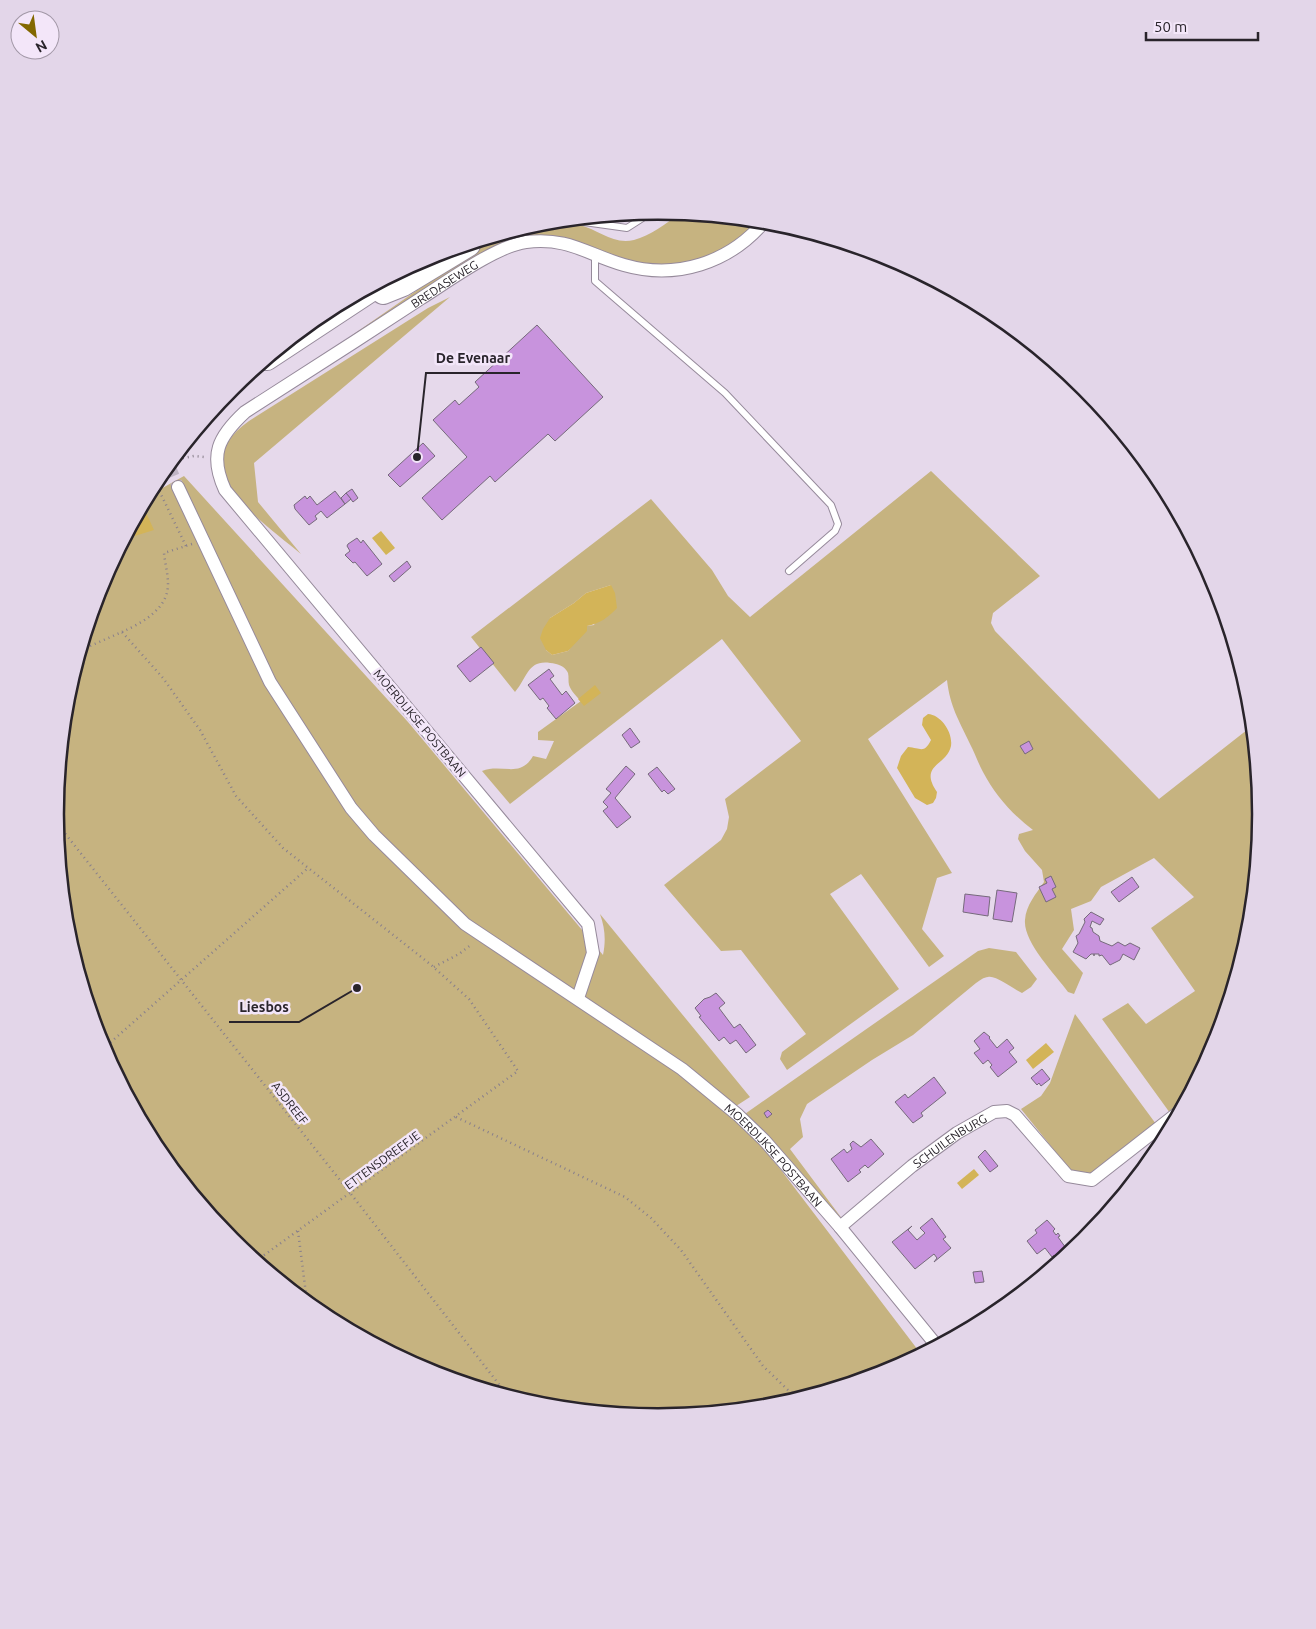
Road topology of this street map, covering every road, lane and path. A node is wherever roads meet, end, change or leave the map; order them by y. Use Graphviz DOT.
graph roads {
  1 [pos="638,221"];
  2 [pos="597,224"];
  3 [pos="758,229"];
  4 [pos="595,254"];
  5 [pos="443,261"];
  6 [pos="342,312"];
  7 [pos="216,457"];
  8 [pos="183,458"];
  9 [pos="178,487"];
  10 [pos="159,491"];
  11 [pos="789,571"];
  12 [pos="122,632"];
  13 [pos="88,647"];
  14 [pos="64,833"];
  15 [pos="308,868"];
  16 [pos="483,936"];
  17 [pos="434,967"];
  18 [pos="181,979"];
  19 [pos="578,998"];
  20 [pos="110,1043"];
  21 [pos="456,1117"];
  22 [pos="1167,1121"];
  23 [pos="351,1194"];
  24 [pos="840,1227"];
  25 [pos="298,1231"];
  26 [pos="262,1257"];
  27 [pos="306,1293"];
  28 [pos="933,1341"];
  29 [pos="502,1388"];
  30 [pos="793,1393"];
  1 -- 2 [label="lane"];
  3 -- 4 [label="street, BREDASEWEG"];
  4 -- 7 [label="street, BREDASEWEG"];
  4 -- 11 [label="lane"];
  5 -- 6 [label="highway"];
  7 -- 8 [label="path"];
  7 -- 19 [label="street, MOERDIJKSE POSTBAAN"];
  9 -- 16 [label="street, MOERDIJKSE POSTBAAN"];
  10 -- 12 [label="path"];
  12 -- 13 [label="path"];
  12 -- 15 [label="path"];
  14 -- 18 [label="path, ASDREEF"];
  15 -- 17 [label="path"];
  15 -- 18 [label="path"];
  16 -- 17 [label="path"];
  16 -- 19 [label="street, MOERDIJKSE POSTBAAN"];
  17 -- 21 [label="path, ETTENSDREEFJE"];
  18 -- 20 [label="path"];
  18 -- 23 [label="path, ASDREEF"];
  19 -- 24 [label="street, MOERDIJKSE POSTBAAN"];
  21 -- 23 [label="path, ETTENSDREEFJE"];
  21 -- 30 [label="path"];
  22 -- 24 [label="street, SCHUILENBURG"];
  23 -- 25 [label="path, ETTENSDREEFJE"];
  23 -- 29 [label="path, ASDREEF"];
  24 -- 28 [label="street, MOERDIJKSE POSTBAAN"];
  25 -- 26 [label="path, ETTENSDREEFJE"];
  25 -- 27 [label="path"];
}
